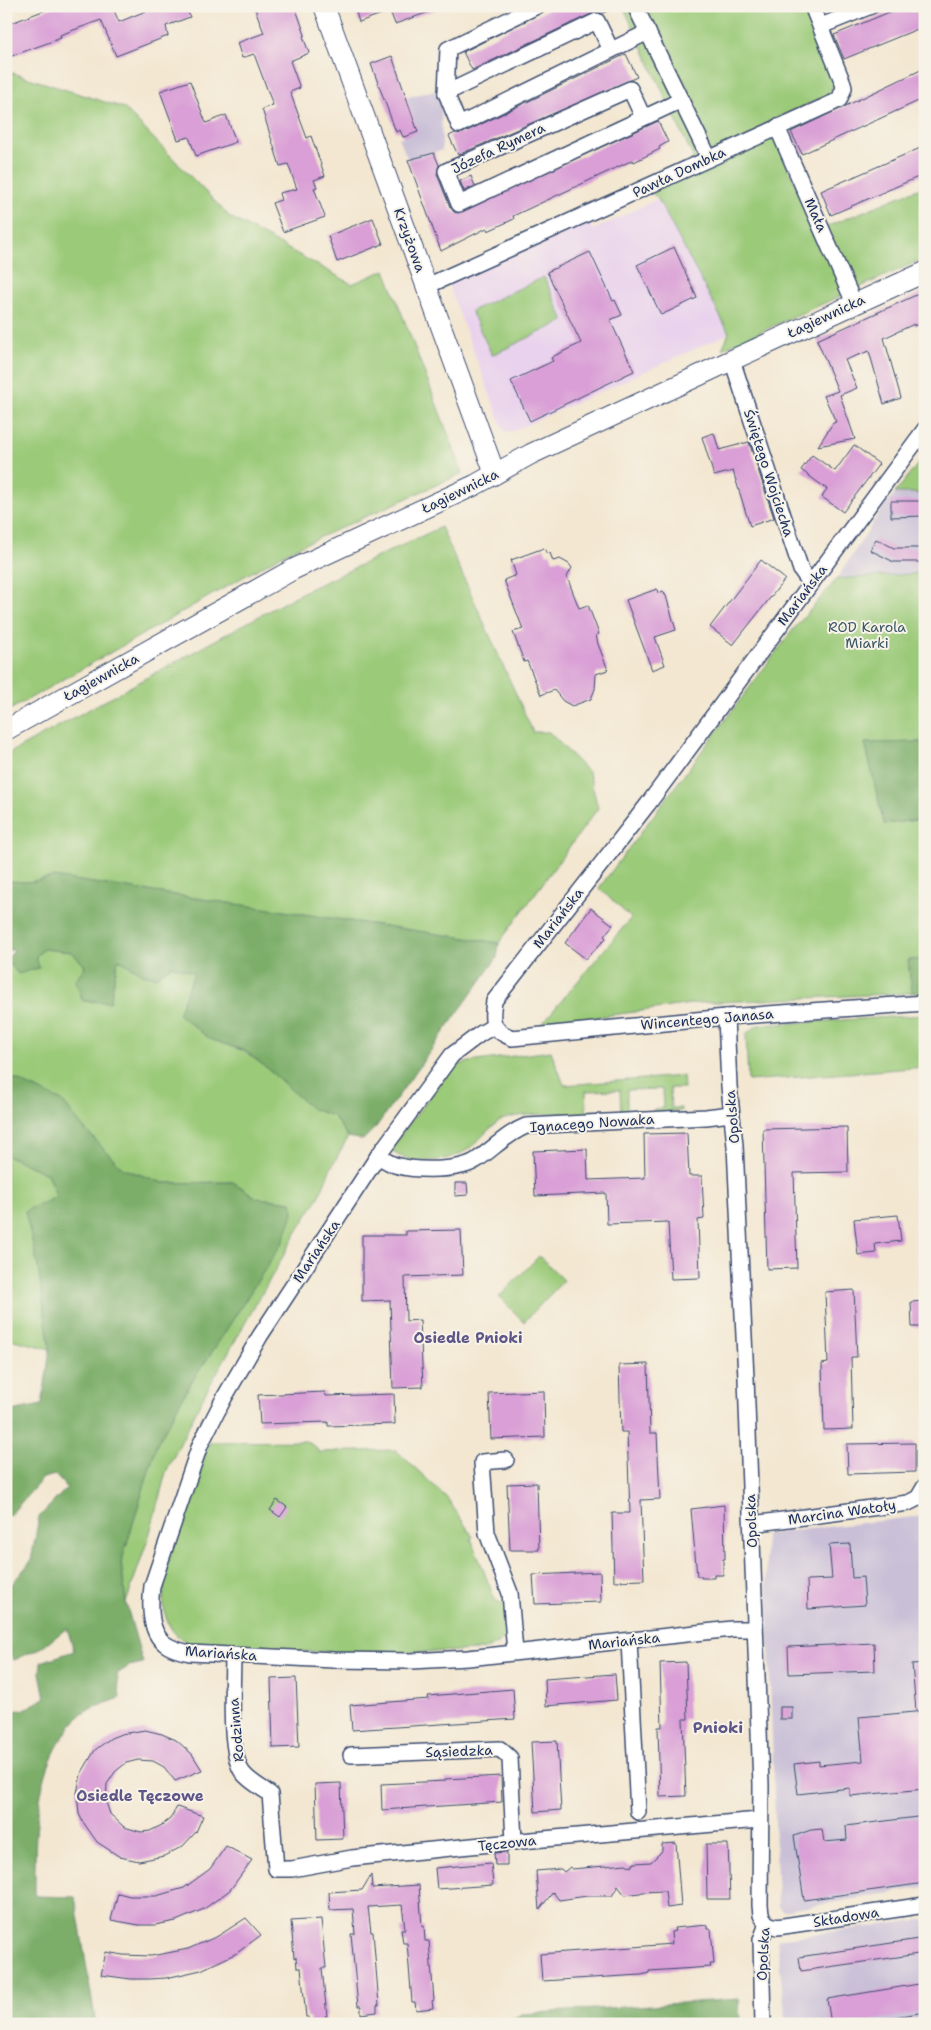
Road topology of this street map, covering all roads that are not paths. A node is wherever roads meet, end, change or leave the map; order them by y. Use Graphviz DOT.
graph roads {
  1 [pos="324,6"];
  2 [pos="537,6"];
  3 [pos="635,6"];
  4 [pos="812,6"];
  5 [pos="871,6"];
  6 [pos="820,26"];
  7 [pos="648,32"];
  8 [pos="611,50"];
  9 [pos="446,93"];
  10 [pos="681,100"];
  11 [pos="643,117"];
  12 [pos="777,128"];
  13 [pos="709,158"];
  14 [pos="925,272"];
  15 [pos="427,286"];
  16 [pos="854,303"];
  17 [pos="732,360"];
  18 [pos="925,429"];
  19 [pos="495,474"];
  20 [pos="811,584"];
  21 [pos="6,730"];
  22 [pos="925,1003"];
  23 [pos="726,1017"];
  24 [pos="494,1026"];
  25 [pos="731,1114"];
  26 [pos="378,1156"];
  27 [pos="506,1460"];
  28 [pos="925,1486"];
  29 [pos="752,1524"];
  30 [pos="755,1629"];
  31 [pos="629,1641"];
  32 [pos="515,1652"];
  33 [pos="233,1655"];
  34 [pos="351,1755"];
  35 [pos="638,1812"];
  36 [pos="759,1820"];
  37 [pos="514,1842"];
  38 [pos="275,1850"];
  39 [pos="925,1905"];
  40 [pos="767,1924"];
  41 [pos="763,2024"];
  1 -- 15 [label="street, Krzyżowa"];
  2 -- 9 [label="street"];
  3 -- 7 [label="street"];
  4 -- 6 [label="street, Pawła Dombka"];
  5 -- 6 [label="street"];
  6 -- 12 [label="street, Pawła Dombka"];
  7 -- 8 [label="street"];
  7 -- 10 [label="street"];
  8 -- 9 [label="street"];
  8 -- 9 [label="street"];
  10 -- 11 [label="street, Józefa Rymera"];
  10 -- 13 [label="street"];
  11 -- 11 [label="street, Józefa Rymera"];
  12 -- 13 [label="street, Pawła Dombka"];
  12 -- 16 [label="street, Mała"];
  13 -- 15 [label="street, Pawła Dombka"];
  14 -- 16 [label="street, Łagiewnicka"];
  15 -- 19 [label="street, Krzyżowa"];
  16 -- 17 [label="street, Łagiewnicka"];
  17 -- 19 [label="street, Łagiewnicka"];
  17 -- 20 [label="street, Świętego Wojciecha"];
  18 -- 20 [label="street, Mariańska"];
  19 -- 21 [label="street, Łagiewnicka"];
  20 -- 24 [label="street, Mariańska"];
  22 -- 23 [label="street, Wincentego Janasa"];
  23 -- 24 [label="street, Wincentego Janasa"];
  23 -- 25 [label="street, Opolska"];
  24 -- 26 [label="street, Mariańska"];
  25 -- 26 [label="street, Ignacego Nowaka"];
  25 -- 29 [label="street, Opolska"];
  26 -- 33 [label="street, Mariańska"];
  27 -- 32 [label="street"];
  28 -- 29 [label="street, Marcina Watoły"];
  29 -- 30 [label="street, Opolska"];
  30 -- 31 [label="street, Mariańska"];
  30 -- 36 [label="street, Opolska"];
  31 -- 32 [label="street, Mariańska"];
  31 -- 35 [label="street"];
  32 -- 33 [label="street, Mariańska"];
  33 -- 38 [label="street, Rodzinna"];
  34 -- 37 [label="street, Sąsiedzka"];
  36 -- 37 [label="street, Tęczowa"];
  36 -- 40 [label="street, Opolska"];
  37 -- 38 [label="street, Tęczowa"];
  39 -- 40 [label="street, Składowa"];
  40 -- 41 [label="street, Opolska"];
}
